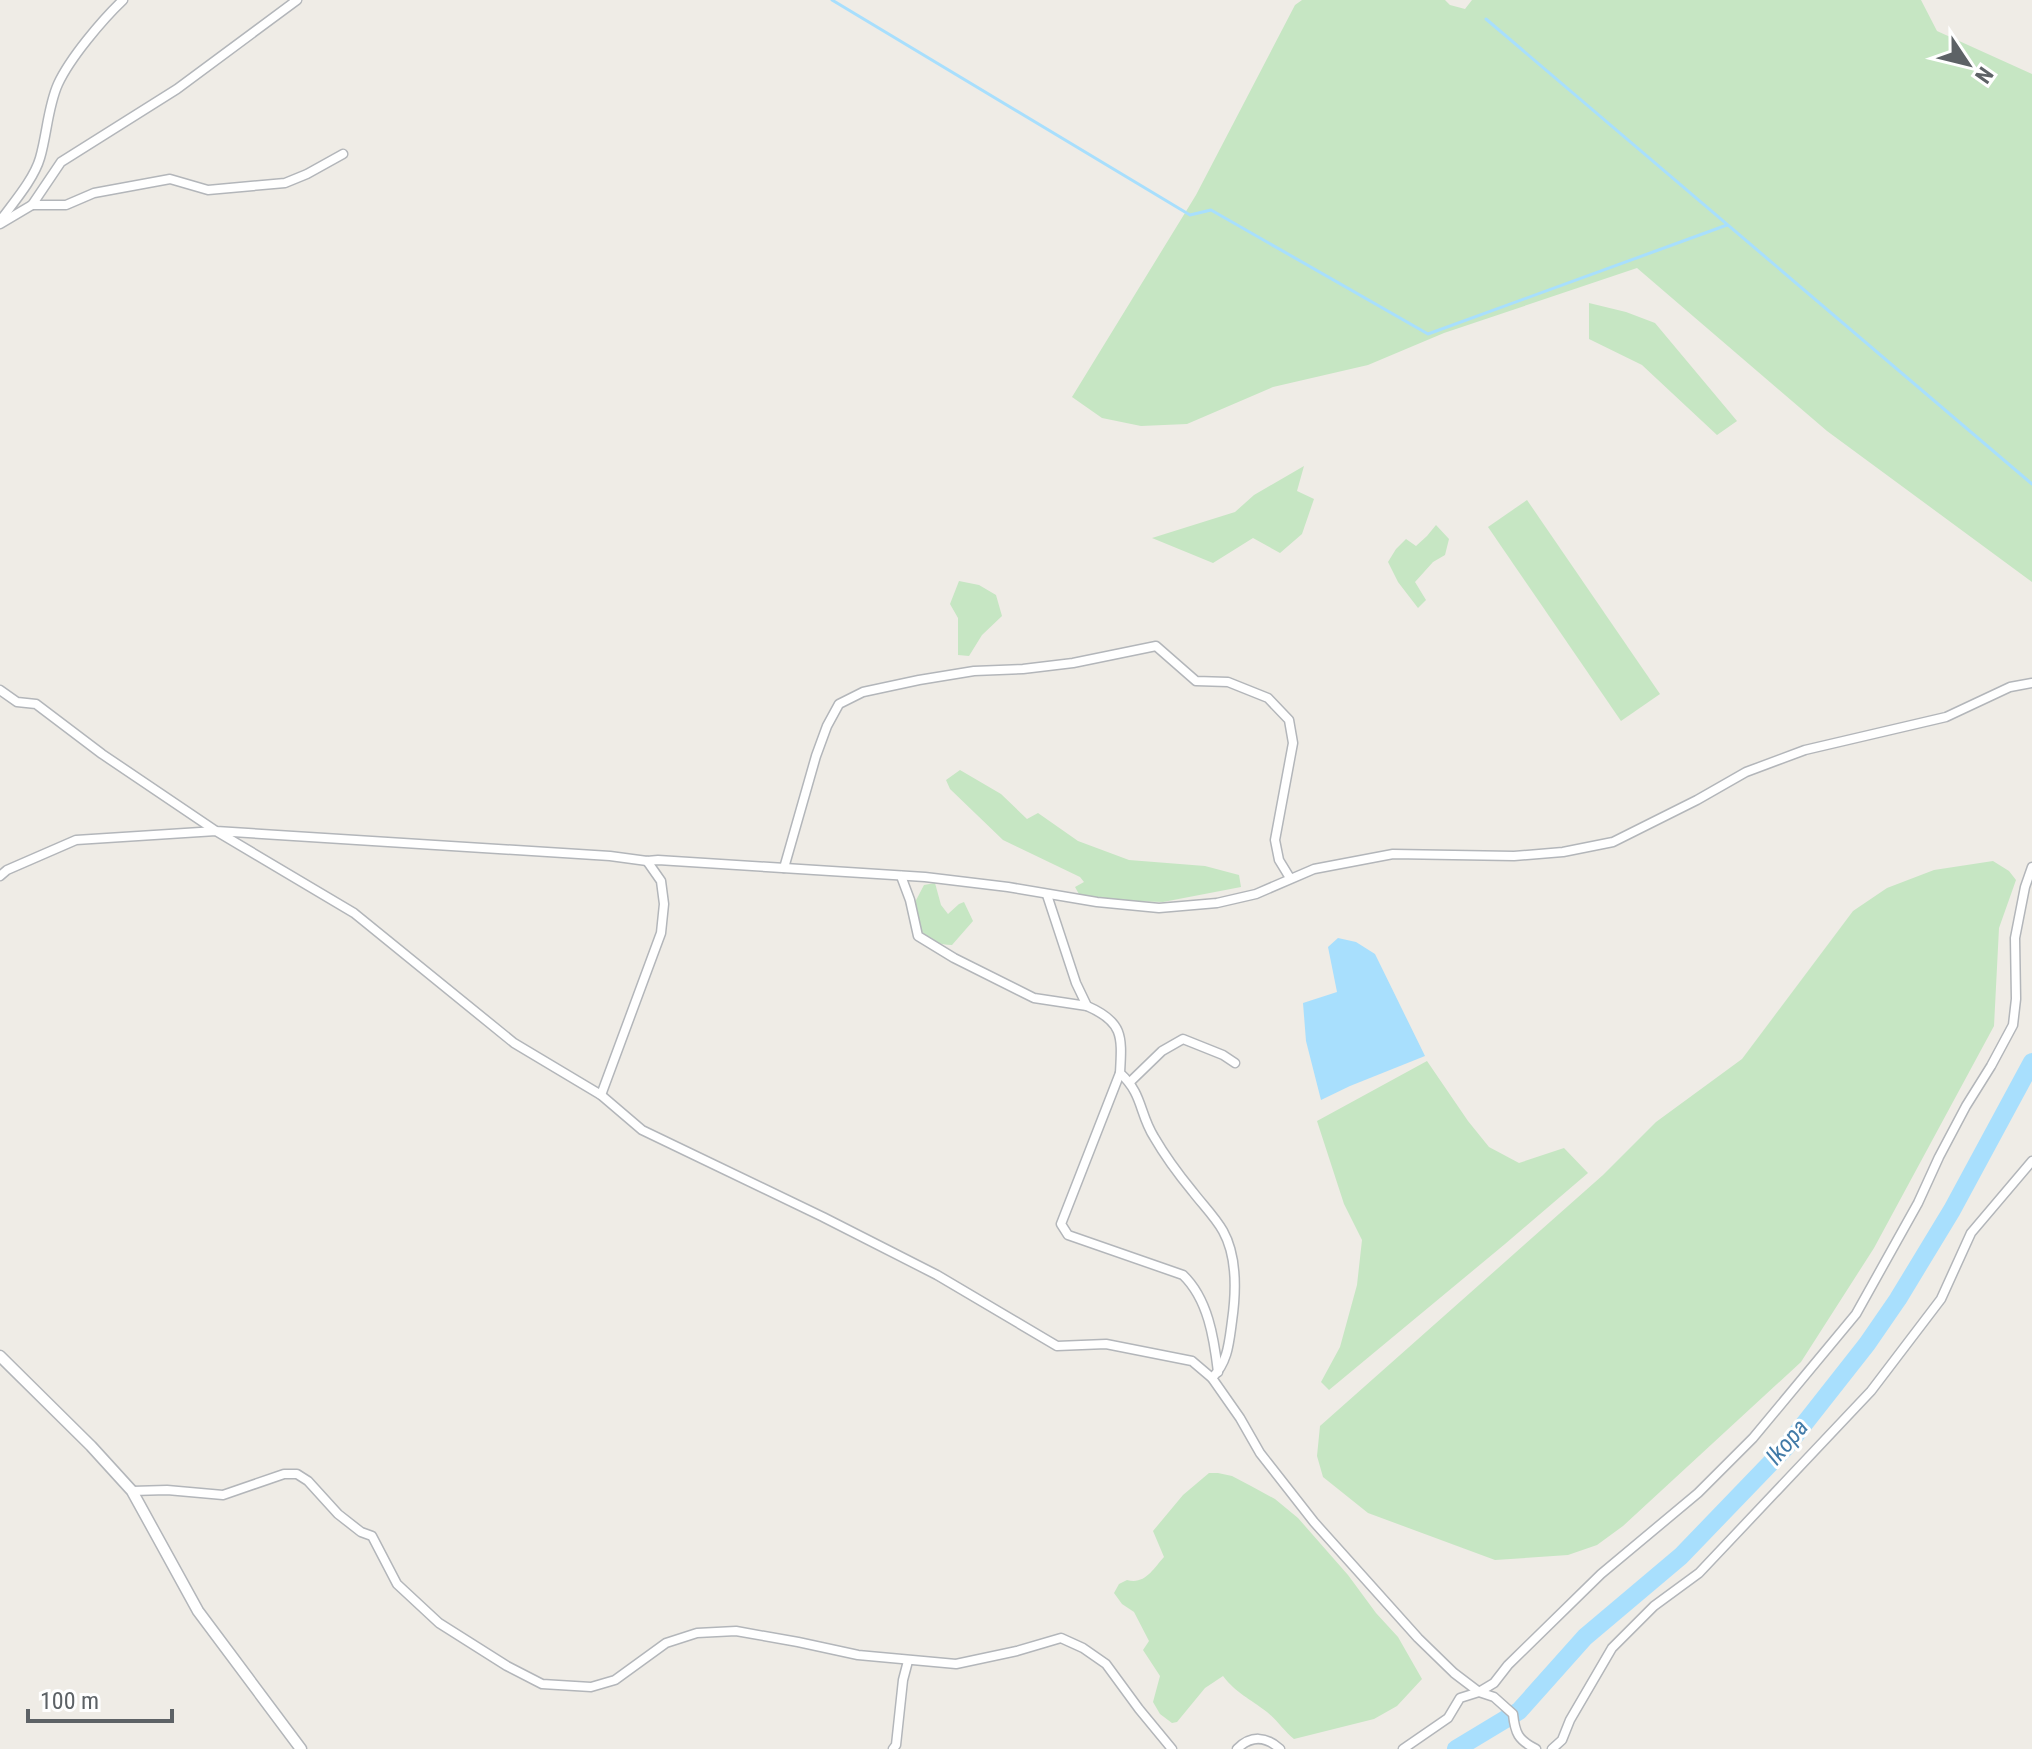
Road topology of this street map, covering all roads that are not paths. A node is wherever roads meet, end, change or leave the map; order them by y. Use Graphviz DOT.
graph roads {
  1 [pos="123,0"];
  2 [pos="297,0"];
  3 [pos="343,154"];
  4 [pos="32,205"];
  5 [pos="0,222"];
  6 [pos="2032,683"];
  7 [pos="0,690"];
  8 [pos="216,831"];
  9 [pos="647,861"];
  10 [pos="2032,867"];
  11 [pos="784,868"];
  12 [pos="0,876"];
  13 [pos="901,876"];
  14 [pos="1290,878"];
  15 [pos="1047,895"];
  16 [pos="1087,1006"];
  17 [pos="1235,1063"];
  18 [pos="1120,1073"];
  19 [pos="1130,1082"];
  20 [pos="601,1095"];
  21 [pos="2032,1161"];
  22 [pos="0,1356"];
  23 [pos="1215,1375"];
  24 [pos="132,1491"];
  25 [pos="908,1661"];
  26 [pos="1479,1692"];
  27 [pos="1525,1746"];
  28 [pos="301,1749"];
  29 [pos="893,1749"];
  30 [pos="1172,1749"];
  31 [pos="1237,1749"];
  32 [pos="1280,1749"];
  33 [pos="1403,1749"];
  34 [pos="1536,1749"];
  35 [pos="1552,1749"];
  1 -- 5 [label="street"];
  2 -- 4 [label="street"];
  3 -- 4 [label="street"];
  4 -- 5 [label="street"];
  6 -- 14 [label="street"];
  7 -- 8 [label="street"];
  8 -- 9 [label="street"];
  8 -- 12 [label="street"];
  8 -- 20 [label="street"];
  9 -- 11 [label="street"];
  9 -- 20 [label="street"];
  10 -- 26 [label="street"];
  11 -- 13 [label="street"];
  11 -- 14 [label="street"];
  13 -- 15 [label="street"];
  13 -- 16 [label="street"];
  14 -- 15 [label="street"];
  15 -- 16 [label="street"];
  16 -- 18 [label="street"];
  17 -- 19 [label="street"];
  18 -- 19 [label="street"];
  18 -- 23 [label="street"];
  19 -- 23 [label="street"];
  20 -- 23 [label="street"];
  21 -- 35 [label="street"];
  22 -- 24 [label="street"];
  23 -- 26 [label="street"];
  24 -- 25 [label="street"];
  24 -- 28 [label="street"];
  25 -- 29 [label="street"];
  25 -- 30 [label="street"];
  26 -- 27 [label="street"];
  26 -- 33 [label="street"];
  27 -- 34 [label="street"];
  31 -- 32 [label="street"];
}
